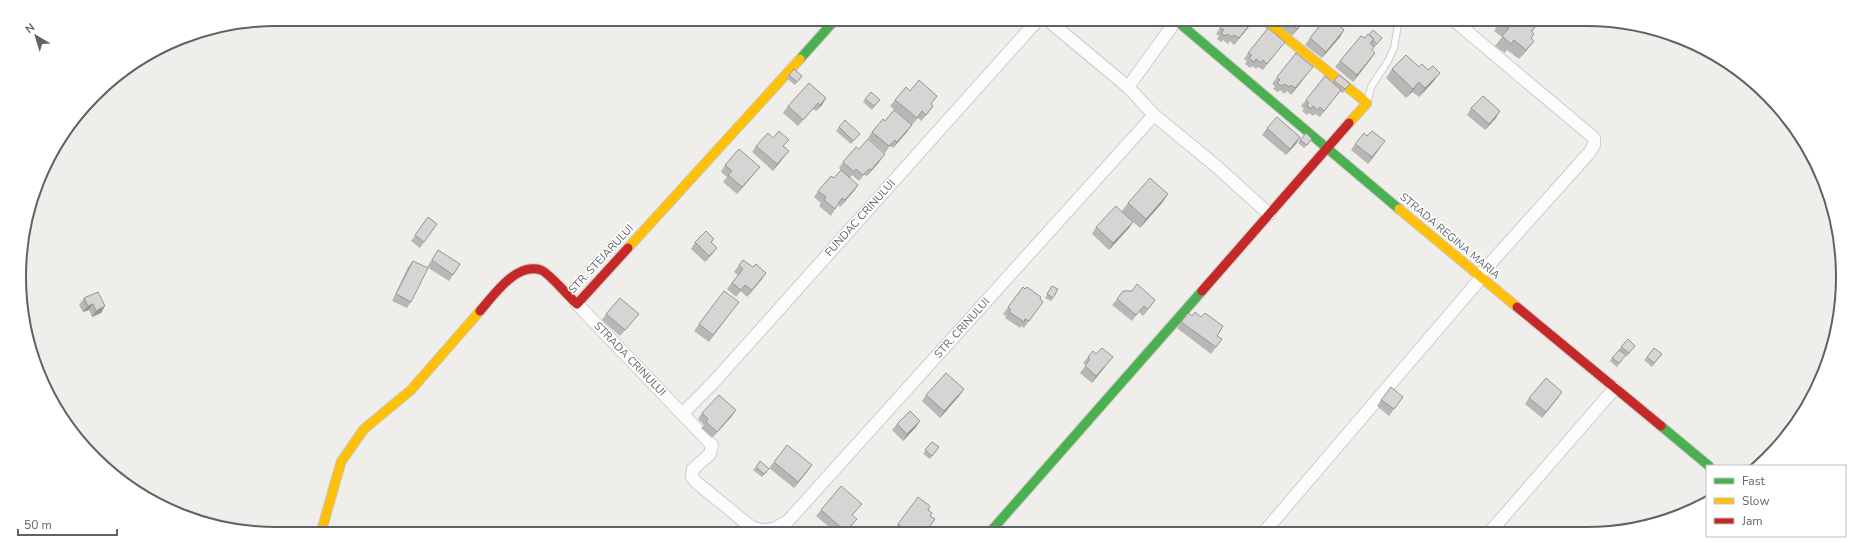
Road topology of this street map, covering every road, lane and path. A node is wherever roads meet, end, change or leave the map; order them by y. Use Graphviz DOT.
graph roads {
  1 [pos="829,26"];
  2 [pos="1032,26"];
  3 [pos="1055,26"];
  4 [pos="1174,26"];
  5 [pos="1182,26"];
  6 [pos="1272,26"];
  7 [pos="1398,26"];
  8 [pos="1461,26"];
  9 [pos="1128,87"];
  10 [pos="1368,103"];
  11 [pos="1154,115"];
  12 [pos="1328,149"];
  13 [pos="1269,214"];
  14 [pos="1480,277"];
  15 [pos="577,304"];
  16 [pos="1614,388"];
  17 [pos="683,413"];
  18 [pos="1708,465"];
  19 [pos="322,527"];
  20 [pos="752,527"];
  21 [pos="776,527"];
  22 [pos="995,527"];
  23 [pos="1268,527"];
  24 [pos="1494,527"];
  1 -- 15 [label="street, STR. STEJARULUI"];
  2 -- 17 [label="street, FUNDAC CRINULUI"];
  3 -- 9 [label="street"];
  4 -- 9 [label="street"];
  5 -- 12 [label="street, STRADA REGINA MARIA"];
  6 -- 10 [label="street"];
  7 -- 10 [label="lane"];
  8 -- 14 [label="street"];
  9 -- 11 [label="street"];
  10 -- 12 [label="street"];
  11 -- 13 [label="street"];
  11 -- 21 [label="street, STR. CRINULUI"];
  12 -- 13 [label="street"];
  12 -- 14 [label="street, STRADA REGINA MARIA"];
  13 -- 22 [label="street"];
  14 -- 16 [label="street, STRADA REGINA MARIA"];
  14 -- 23 [label="street"];
  15 -- 17 [label="street, STRADA CRINULUI"];
  15 -- 19 [label="street, STR. STEJARULUI"];
  16 -- 18 [label="street, STRADA REGINA MARIA"];
  16 -- 24 [label="street"];
  17 -- 20 [label="street"];
}
